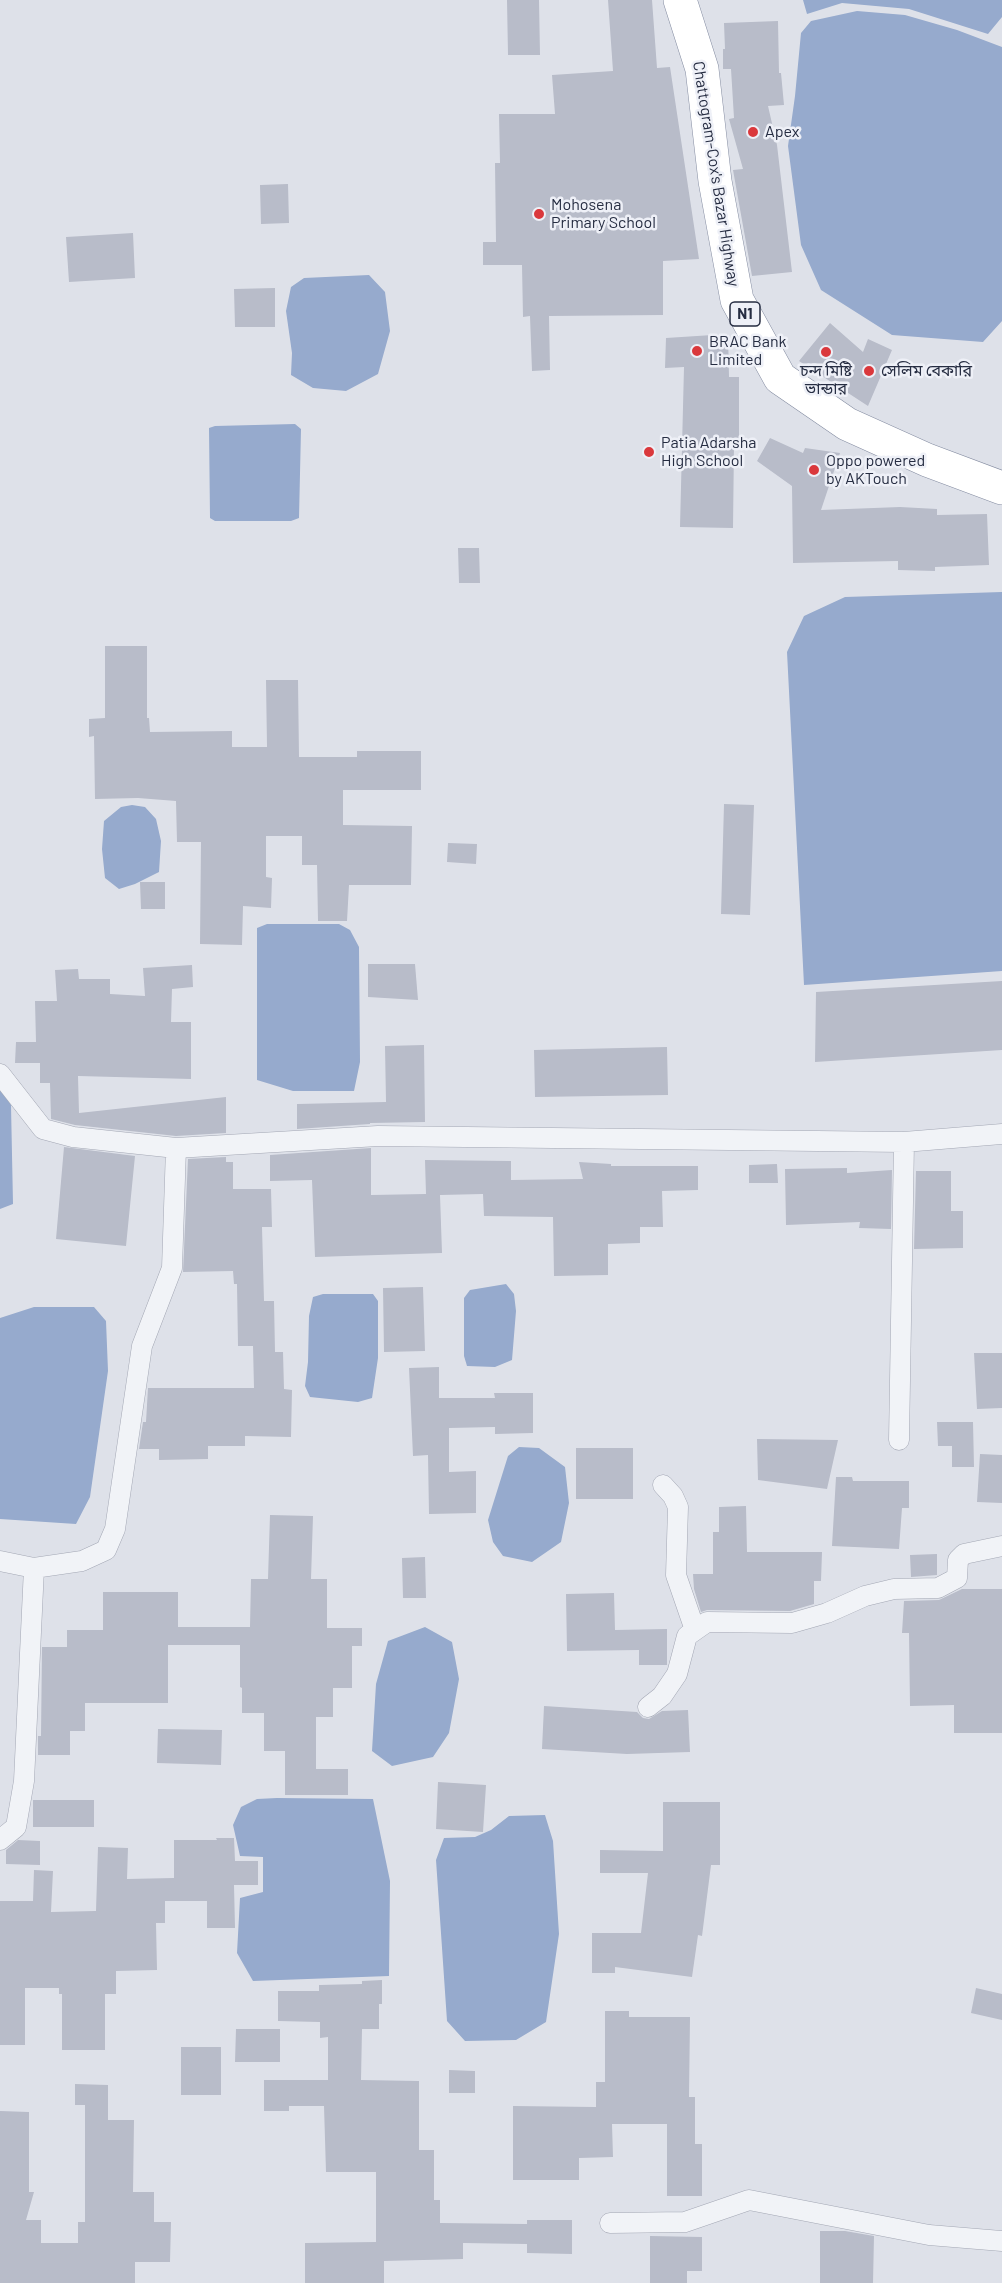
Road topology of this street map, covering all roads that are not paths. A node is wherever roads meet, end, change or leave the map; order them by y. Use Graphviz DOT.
graph roads {
  1 [pos="680,0"];
  2 [pos="1002,488"];
  3 [pos="0,1074"];
  4 [pos="1002,1134"];
  5 [pos="904,1142"];
  6 [pos="176,1148"];
  7 [pos="899,1440"];
  8 [pos="663,1485"];
  9 [pos="1002,1546"];
  10 [pos="0,1561"];
  11 [pos="34,1568"];
  12 [pos="695,1630"];
  13 [pos="648,1707"];
  14 [pos="0,1840"];
  15 [pos="610,2223"];
  16 [pos="1002,2241"];
  1 -- 2 [label="highway, Chattogram-Cox's Bazar Highway / N1"];
  3 -- 6 [label="street"];
  4 -- 5 [label="street"];
  5 -- 6 [label="street"];
  5 -- 7 [label="street"];
  6 -- 11 [label="street"];
  8 -- 12 [label="street"];
  9 -- 12 [label="street"];
  10 -- 11 [label="street"];
  11 -- 14 [label="street"];
  12 -- 13 [label="street"];
  15 -- 16 [label="street"];
}
